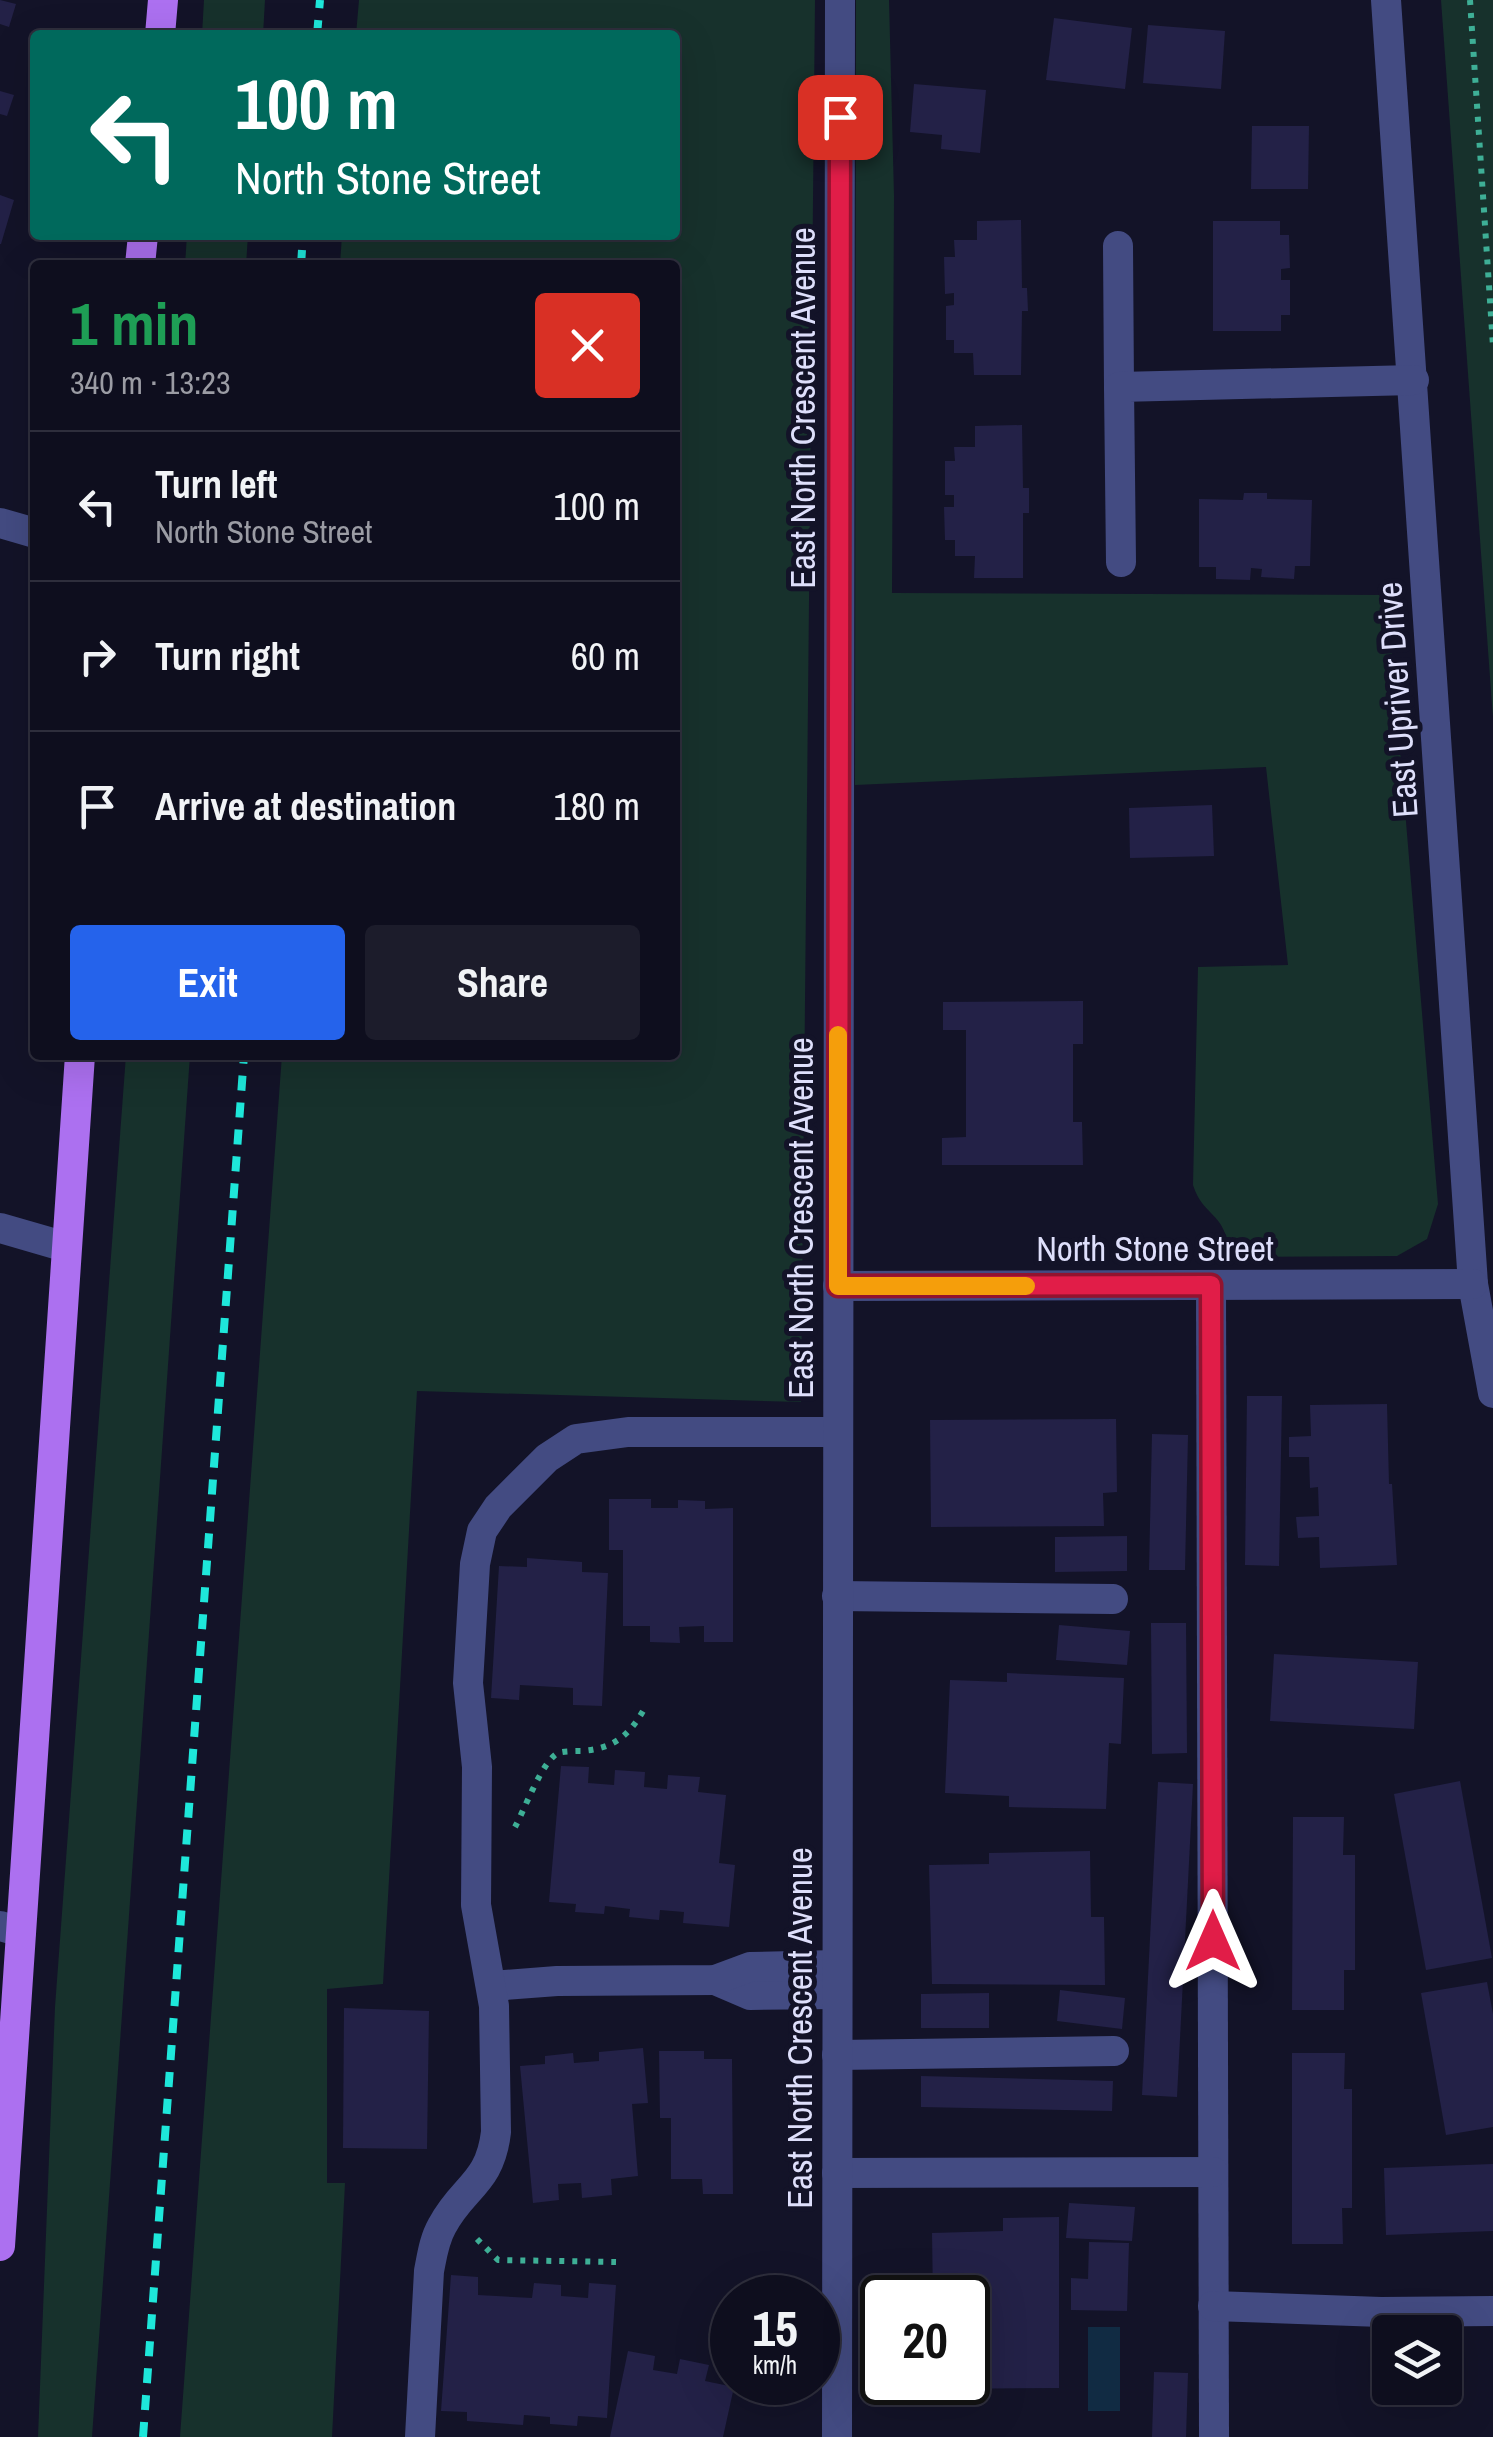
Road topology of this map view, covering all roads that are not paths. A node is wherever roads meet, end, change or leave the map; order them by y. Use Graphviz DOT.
graph roads {
  1 [pos="162,0"];
  2 [pos="840,0"];
  3 [pos="1386,0"];
  4 [pos="160,30"];
  5 [pos="1118,246"];
  6 [pos="1414,380"];
  7 [pos="1119,387"];
  8 [pos="0,523"];
  9 [pos="30,532"];
  10 [pos="1121,562"];
  11 [pos="80,1060"];
  12 [pos="0,1228"];
  13 [pos="66,1247"];
  14 [pos="1473,1284"];
  15 [pos="1211,1285"];
  16 [pos="838,1286"];
  17 [pos="1493,1393"];
  18 [pos="837,1432"];
  19 [pos="837,1596"];
  20 [pos="1113,1599"];
  21 [pos="10,1929"];
  22 [pos="837,1980"];
  23 [pos="492,1986"];
  24 [pos="1114,2051"];
  25 [pos="837,2054"];
  26 [pos="1213,2172"];
  27 [pos="837,2173"];
  28 [pos="0,2246"];
  29 [pos="1214,2306"];
  30 [pos="1493,2311"];
  31 [pos="420,2437"];
  32 [pos="837,2437"];
  33 [pos="1214,2437"];
  1 -- 4 [label="main road"];
  2 -- 16 [label="street, East North Crescent Avenue"];
  3 -- 6 [label="street, East Upriver Drive"];
  5 -- 7 [label="street"];
  6 -- 7 [label="street"];
  6 -- 14 [label="street, East Upriver Drive"];
  7 -- 10 [label="street"];
  8 -- 9 [label="street"];
  11 -- 13 [label="main road"];
  12 -- 13 [label="street"];
  13 -- 21 [label="main road"];
  14 -- 15 [label="street, North Stone Street"];
  14 -- 17 [label="street, East Upriver Drive"];
  15 -- 16 [label="street, North Stone Street"];
  15 -- 26 [label="street"];
  16 -- 18 [label="street, East North Crescent Avenue"];
  18 -- 19 [label="street, East North Crescent Avenue"];
  18 -- 23 [label="street"];
  19 -- 20 [label="street"];
  19 -- 22 [label="street, East North Crescent Avenue"];
  21 -- 28 [label="main road"];
  22 -- 23 [label="street"];
  22 -- 25 [label="street, East North Crescent Avenue"];
  23 -- 31 [label="street"];
  24 -- 25 [label="street"];
  25 -- 27 [label="street, East North Crescent Avenue"];
  26 -- 27 [label="street"];
  26 -- 29 [label="street"];
  27 -- 32 [label="street, East North Crescent Avenue"];
  29 -- 30 [label="street"];
  29 -- 33 [label="street"];
}
